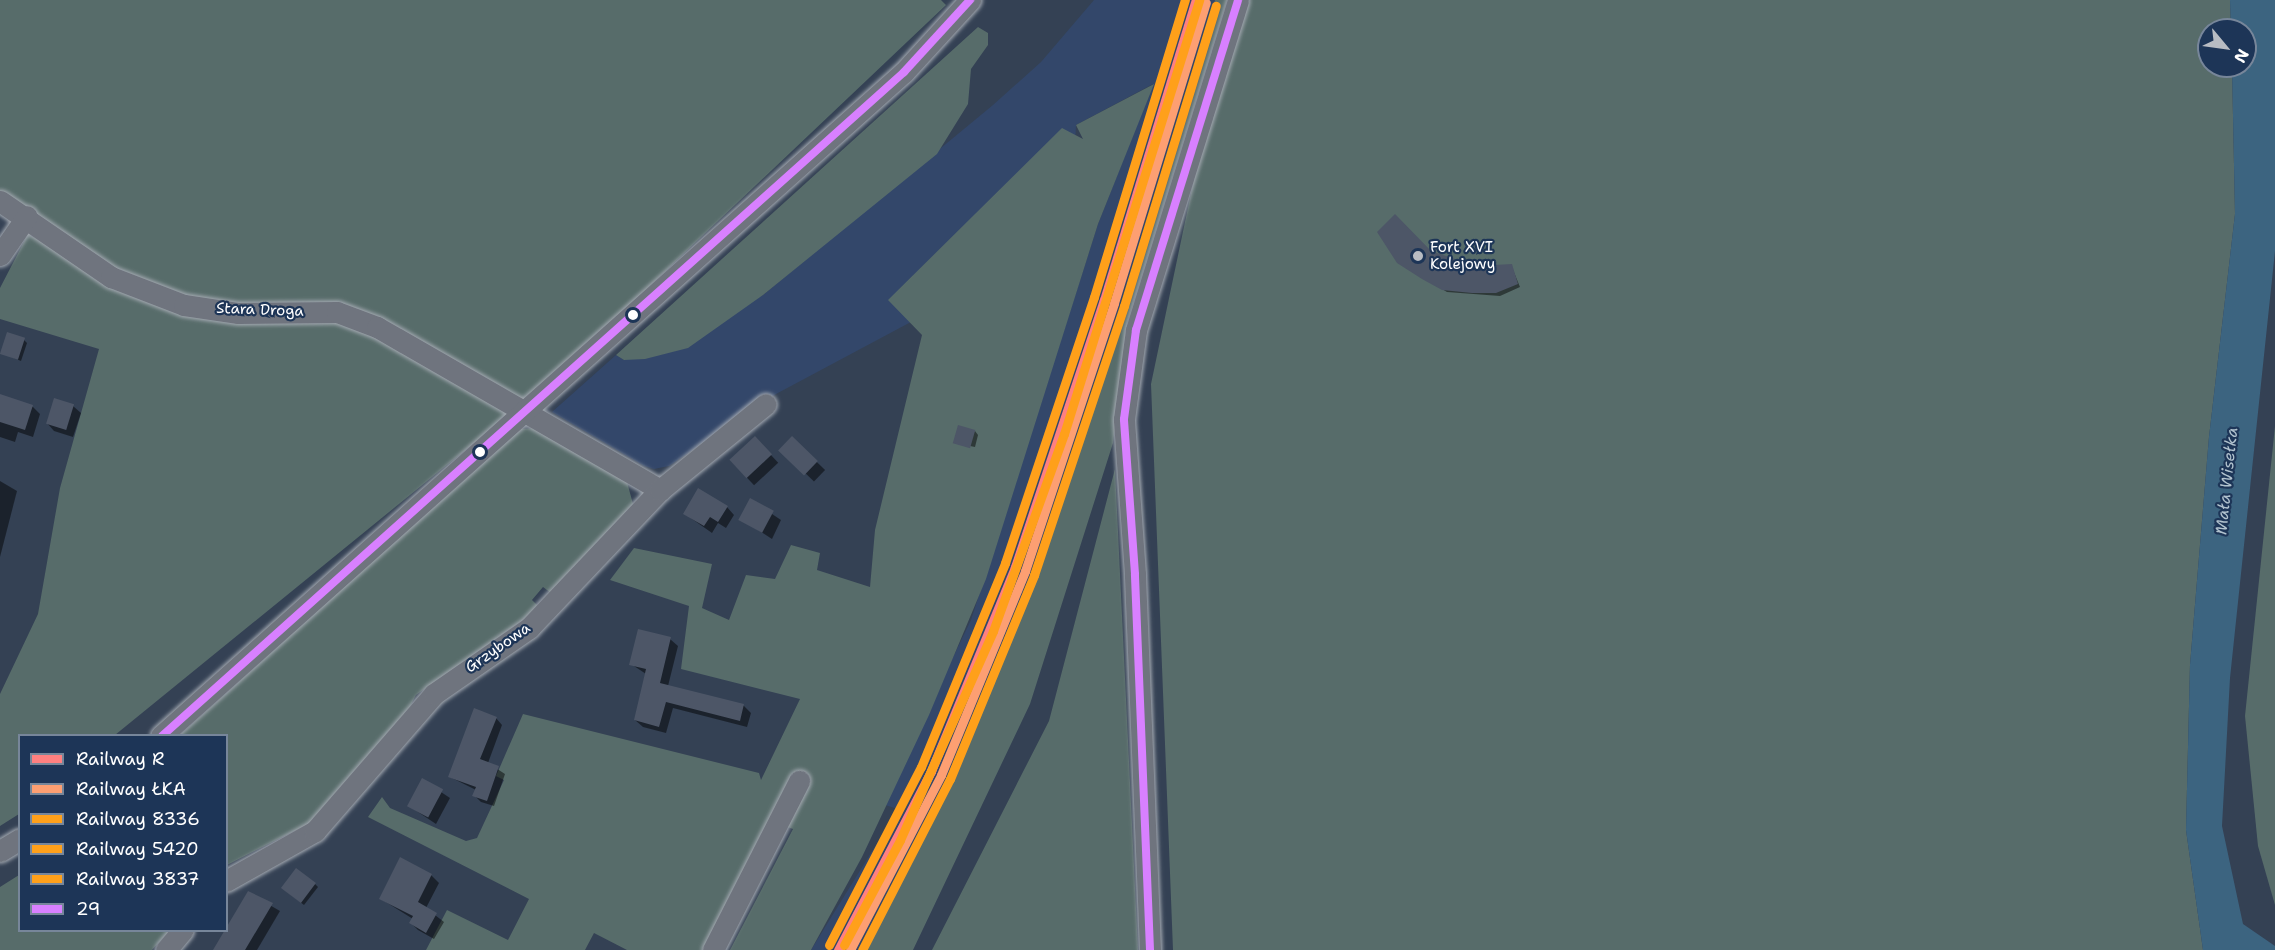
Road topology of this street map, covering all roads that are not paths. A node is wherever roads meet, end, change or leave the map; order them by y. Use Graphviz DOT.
graph roads {
  1 [pos="970,0"];
  2 [pos="1238,0"];
  3 [pos="0,201"];
  4 [pos="27,216"];
  5 [pos="0,255"];
  6 [pos="766,404"];
  7 [pos="525,411"];
  8 [pos="660,490"];
  9 [pos="162,734"];
  10 [pos="799,781"];
  11 [pos="18,840"];
  12 [pos="0,851"];
  13 [pos="228,880"];
  14 [pos="181,932"];
  15 [pos="166,950"];
  16 [pos="713,950"];
  17 [pos="1150,950"];
  1 -- 7 [label="street"];
  2 -- 17 [label="street"];
  3 -- 4 [label="street, Stara Droga"];
  4 -- 5 [label="street"];
  4 -- 7 [label="street, Stara Droga"];
  6 -- 8 [label="street, Grzybowa"];
  7 -- 8 [label="street, Stara Droga"];
  7 -- 9 [label="street"];
  8 -- 13 [label="street, Grzybowa"];
  10 -- 16 [label="street"];
  11 -- 12 [label="street"];
  14 -- 15 [label="street"];
}
